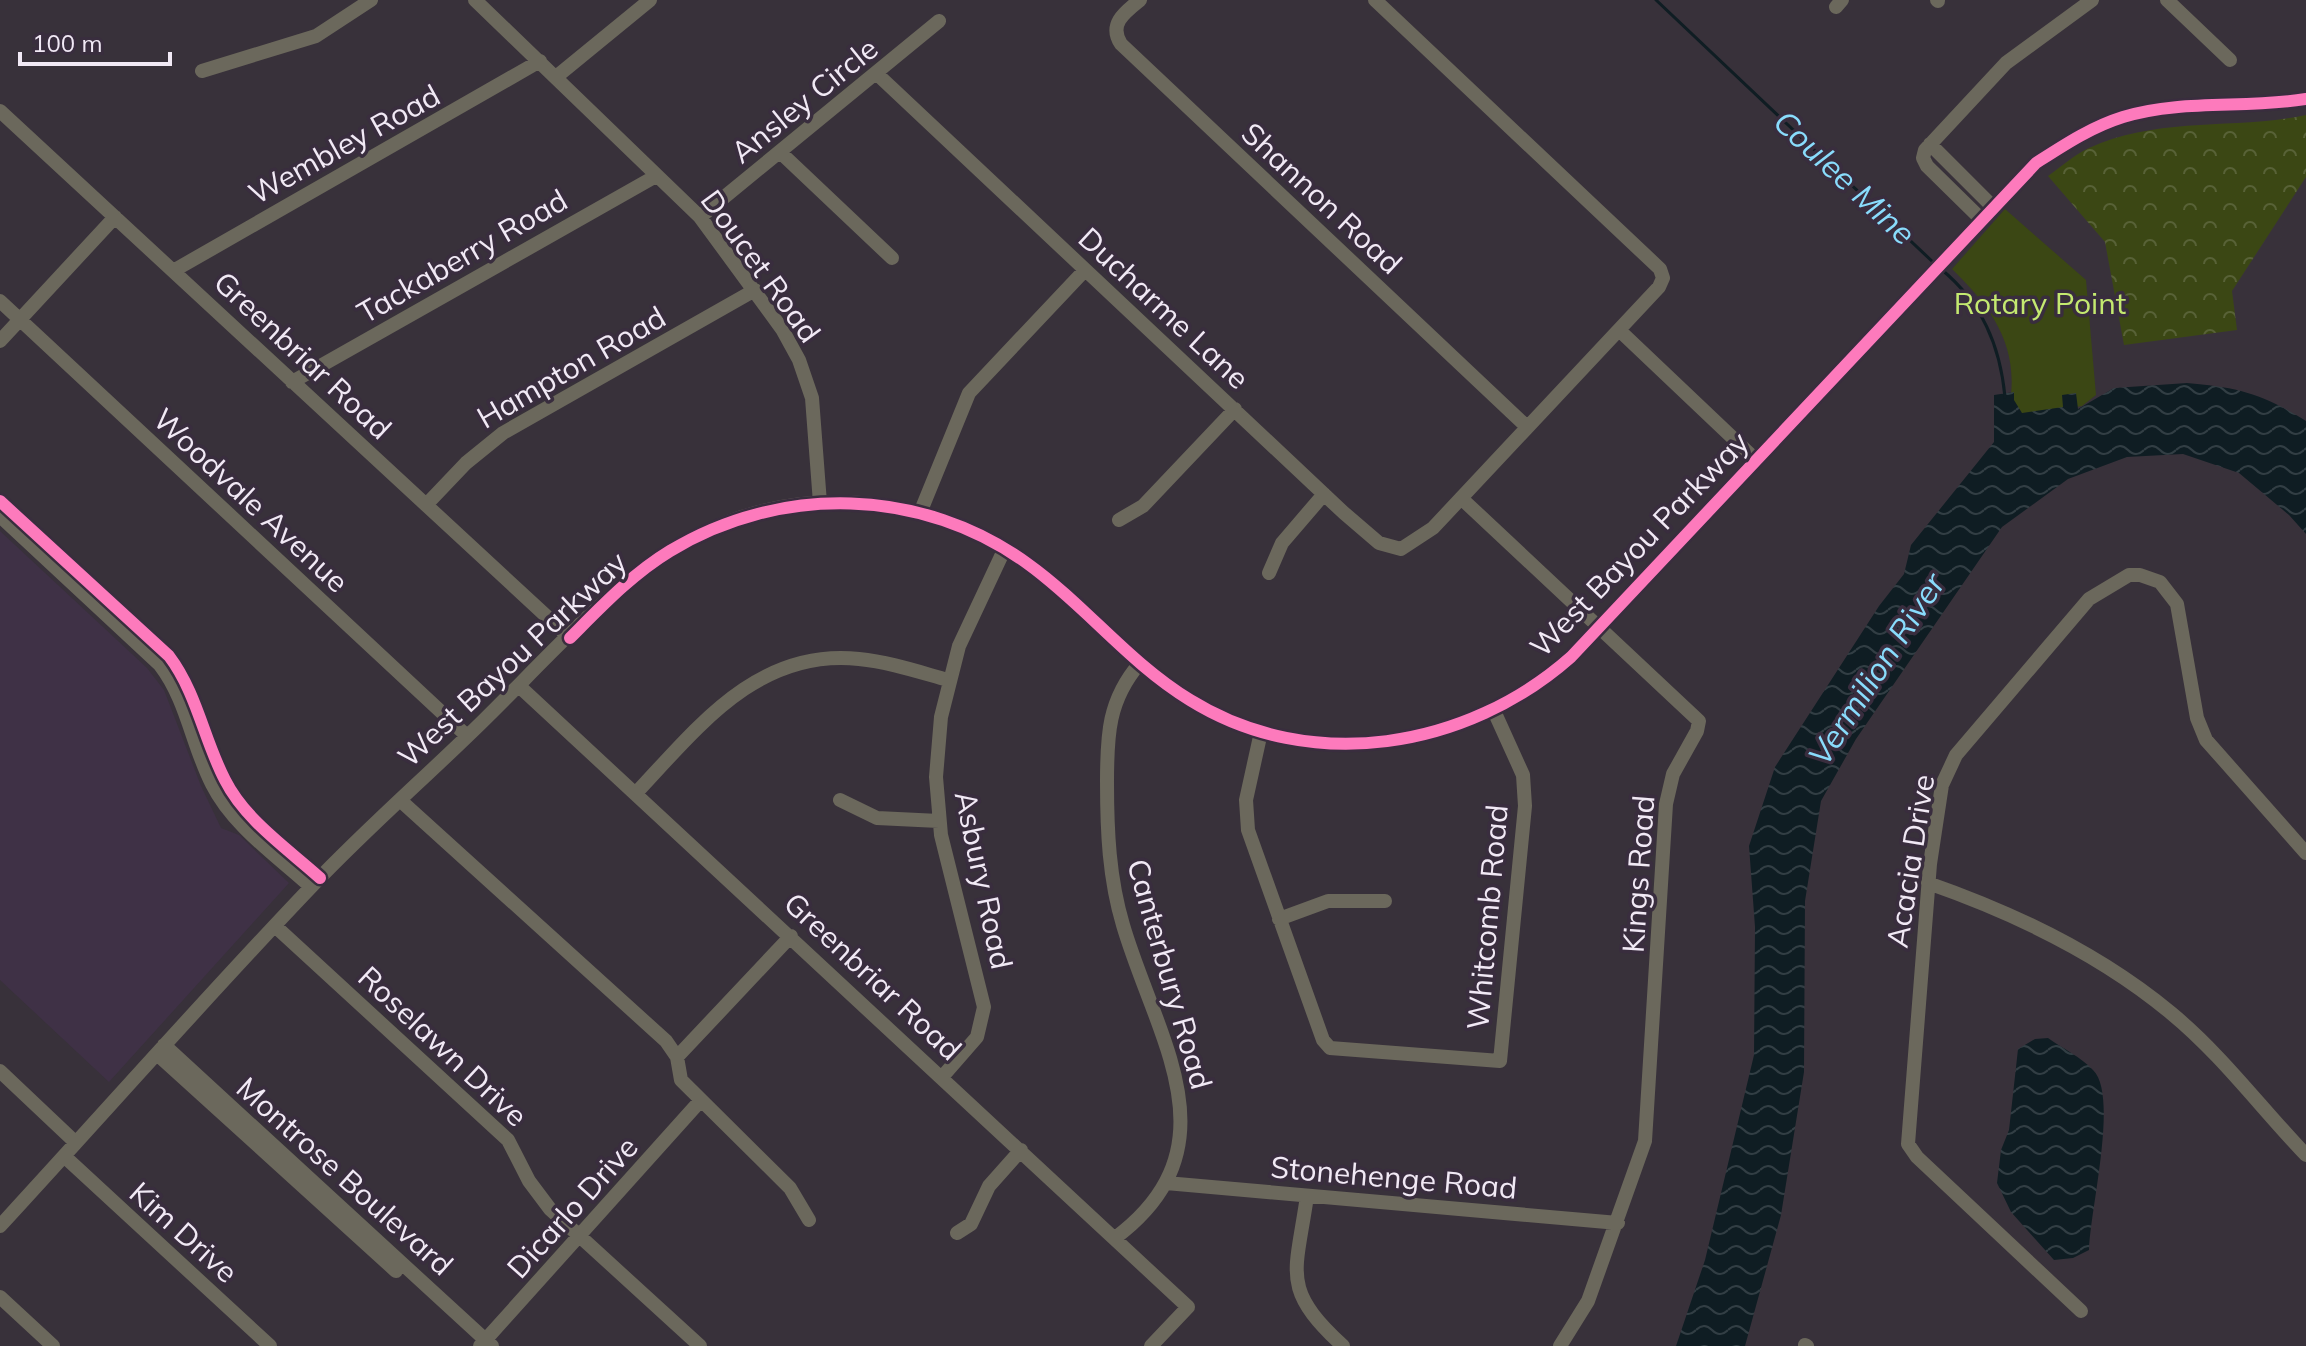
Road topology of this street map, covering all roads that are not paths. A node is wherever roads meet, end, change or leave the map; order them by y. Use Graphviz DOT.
graph roads {
  1 [pos="371,0"];
  2 [pos="475,0"];
  3 [pos="650,0"];
  4 [pos="1140,0"];
  5 [pos="1375,0"];
  6 [pos="2092,0"];
  7 [pos="2167,0"];
  8 [pos="939,21"];
  9 [pos="2230,60"];
  10 [pos="540,61"];
  11 [pos="202,71"];
  12 [pos="877,74"];
  13 [pos="556,77"];
  14 [pos="2306,99"];
  15 [pos="0,111"];
  16 [pos="1926,151"];
  17 [pos="781,153"];
  18 [pos="656,176"];
  19 [pos="1992,206"];
  20 [pos="115,217"];
  21 [pos="700,217"];
  22 [pos="1981,219"];
  23 [pos="892,258"];
  24 [pos="1085,270"];
  25 [pos="173,271"];
  26 [pos="755,290"];
  27 [pos="0,301"];
  28 [pos="20,320"];
  29 [pos="1619,330"];
  30 [pos="0,341"];
  31 [pos="292,382"];
  32 [pos="1235,409"];
  33 [pos="1527,427"];
  34 [pos="1756,460"];
  35 [pos="1324,494"];
  36 [pos="1461,498"];
  37 [pos="820,503"];
  38 [pos="426,505"];
  39 [pos="2,509"];
  40 [pos="920,513"];
  41 [pos="1119,520"];
  42 [pos="1005,548"];
  43 [pos="1269,573"];
  44 [pos="1600,627"];
  45 [pos="570,638"];
  46 [pos="1140,663"];
  47 [pos="948,680"];
  48 [pos="519,686"];
  49 [pos="1494,711"];
  50 [pos="1261,732"];
  51 [pos="467,736"];
  52 [pos="637,792"];
  53 [pos="840,800"];
  54 [pos="401,801"];
  55 [pos="939,821"];
  56 [pos="2306,853"];
  57 [pos="315,883"];
  58 [pos="1928,883"];
  59 [pos="1385,901"];
  60 [pos="1279,919"];
  61 [pos="275,926"];
  62 [pos="791,936"];
  63 [pos="160,1049"];
  64 [pos="677,1057"];
  65 [pos="0,1071"];
  66 [pos="943,1076"];
  67 [pos="701,1100"];
  68 [pos="75,1142"];
  69 [pos="1021,1150"];
  70 [pos="2306,1155"];
  71 [pos="64,1156"];
  72 [pos="1166,1183"];
  73 [pos="1307,1196"];
  74 [pos="809,1220"];
  75 [pos="1618,1223"];
  76 [pos="0,1226"];
  77 [pos="957,1233"];
  78 [pos="579,1236"];
  79 [pos="1115,1238"];
  80 [pos="0,1297"];
  81 [pos="2081,1311"];
  82 [pos="484,1344"];
  83 [pos="53,1346"];
  84 [pos="270,1346"];
  85 [pos="700,1346"];
  86 [pos="1151,1346"];
  87 [pos="1343,1346"];
  88 [pos="1560,1346"];
  1 -- 11 [label="street"];
  2 -- 10 [label="street, Doucet Road"];
  3 -- 13 [label="street"];
  4 -- 33 [label="street, Shannon Road"];
  5 -- 29 [label="street"];
  6 -- 16 [label="street"];
  7 -- 9 [label="street"];
  8 -- 12 [label="street, Ansley Circle"];
  10 -- 13 [label="street, Doucet Road"];
  10 -- 25 [label="street, Wembley Road"];
  12 -- 17 [label="street, Ansley Circle"];
  12 -- 24 [label="street, Ducharme Lane"];
  13 -- 18 [label="street, Doucet Road"];
  14 -- 19 [label="street, West Bayou Parkway"];
  15 -- 20 [label="street, Greenbriar Road"];
  16 -- 19 [label="street"];
  16 -- 22 [label="street"];
  17 -- 21 [label="street, Ansley Circle"];
  17 -- 23 [label="street"];
  18 -- 21 [label="street, Doucet Road"];
  18 -- 31 [label="street, Tackaberry Road"];
  19 -- 22 [label="street, West Bayou Parkway"];
  20 -- 25 [label="street, Greenbriar Road"];
  20 -- 28 [label="street"];
  21 -- 26 [label="street, Doucet Road"];
  22 -- 34 [label="street, West Bayou Parkway"];
  24 -- 32 [label="street, Ducharme Lane"];
  24 -- 40 [label="street"];
  25 -- 31 [label="street, Greenbriar Road"];
  26 -- 37 [label="street, Doucet Road"];
  26 -- 38 [label="street, Hampton Road"];
  27 -- 28 [label="street, Woodvale Avenue"];
  28 -- 30 [label="street"];
  28 -- 51 [label="street, Woodvale Avenue"];
  29 -- 33 [label="street"];
  29 -- 34 [label="street"];
  31 -- 38 [label="street, Greenbriar Road"];
  32 -- 35 [label="street, Ducharme Lane"];
  32 -- 41 [label="street"];
  33 -- 36 [label="street"];
  34 -- 44 [label="street, West Bayou Parkway"];
  35 -- 36 [label="street, Ducharme Lane"];
  35 -- 43 [label="street"];
  36 -- 44 [label="street, Kings Road"];
  37 -- 40 [label="street, West Bayou Parkway"];
  37 -- 45 [label="street, West Bayou Parkway"];
  38 -- 45 [label="street, Greenbriar Road"];
  39 -- 57 [label="street"];
  40 -- 42 [label="street, West Bayou Parkway"];
  42 -- 46 [label="street, West Bayou Parkway"];
  42 -- 47 [label="street, Asbury Road"];
  44 -- 49 [label="street, West Bayou Parkway"];
  44 -- 75 [label="street, Kings Road"];
  45 -- 48 [label="street, West Bayou Parkway"];
  46 -- 50 [label="street, West Bayou Parkway"];
  46 -- 72 [label="street, Canterbury Road"];
  47 -- 52 [label="street"];
  47 -- 55 [label="street, Asbury Road"];
  48 -- 51 [label="street, West Bayou Parkway"];
  48 -- 52 [label="street, Greenbriar Road"];
  49 -- 50 [label="street, West Bayou Parkway"];
  49 -- 60 [label="street, Whitcomb Road"];
  50 -- 60 [label="street, Whitcomb Road"];
  51 -- 54 [label="street, West Bayou Parkway"];
  52 -- 62 [label="street, Greenbriar Road"];
  53 -- 55 [label="street"];
  54 -- 57 [label="street, West Bayou Parkway"];
  54 -- 64 [label="street"];
  55 -- 66 [label="street, Asbury Road"];
  56 -- 58 [label="street, Acacia Drive"];
  57 -- 61 [label="street, West Bayou Parkway"];
  58 -- 70 [label="street"];
  58 -- 81 [label="street, Acacia Drive"];
  59 -- 60 [label="street"];
  61 -- 63 [label="street, West Bayou Parkway"];
  61 -- 78 [label="street, Roselawn Drive"];
  62 -- 64 [label="street"];
  62 -- 66 [label="street, Greenbriar Road"];
  63 -- 68 [label="street, West Bayou Parkway"];
  63 -- 82 [label="street, Montrose Boulevard"];
  64 -- 67 [label="street"];
  65 -- 68 [label="street"];
  66 -- 69 [label="street, Greenbriar Road"];
  67 -- 74 [label="street"];
  67 -- 78 [label="street, Dicarlo Drive"];
  68 -- 71 [label="street, West Bayou Parkway"];
  69 -- 77 [label="street"];
  69 -- 79 [label="street, Greenbriar Road"];
  71 -- 76 [label="street, West Bayou Parkway"];
  71 -- 84 [label="street, Kim Drive"];
  72 -- 73 [label="street, Stonehenge Road"];
  72 -- 79 [label="street, Canterbury Road"];
  73 -- 75 [label="street, Stonehenge Road"];
  73 -- 87 [label="street"];
  75 -- 88 [label="street, Kings Road"];
  78 -- 82 [label="street, Dicarlo Drive"];
  78 -- 85 [label="street, Roselawn Drive"];
  79 -- 86 [label="street, Greenbriar Road"];
  80 -- 83 [label="street"];
}
